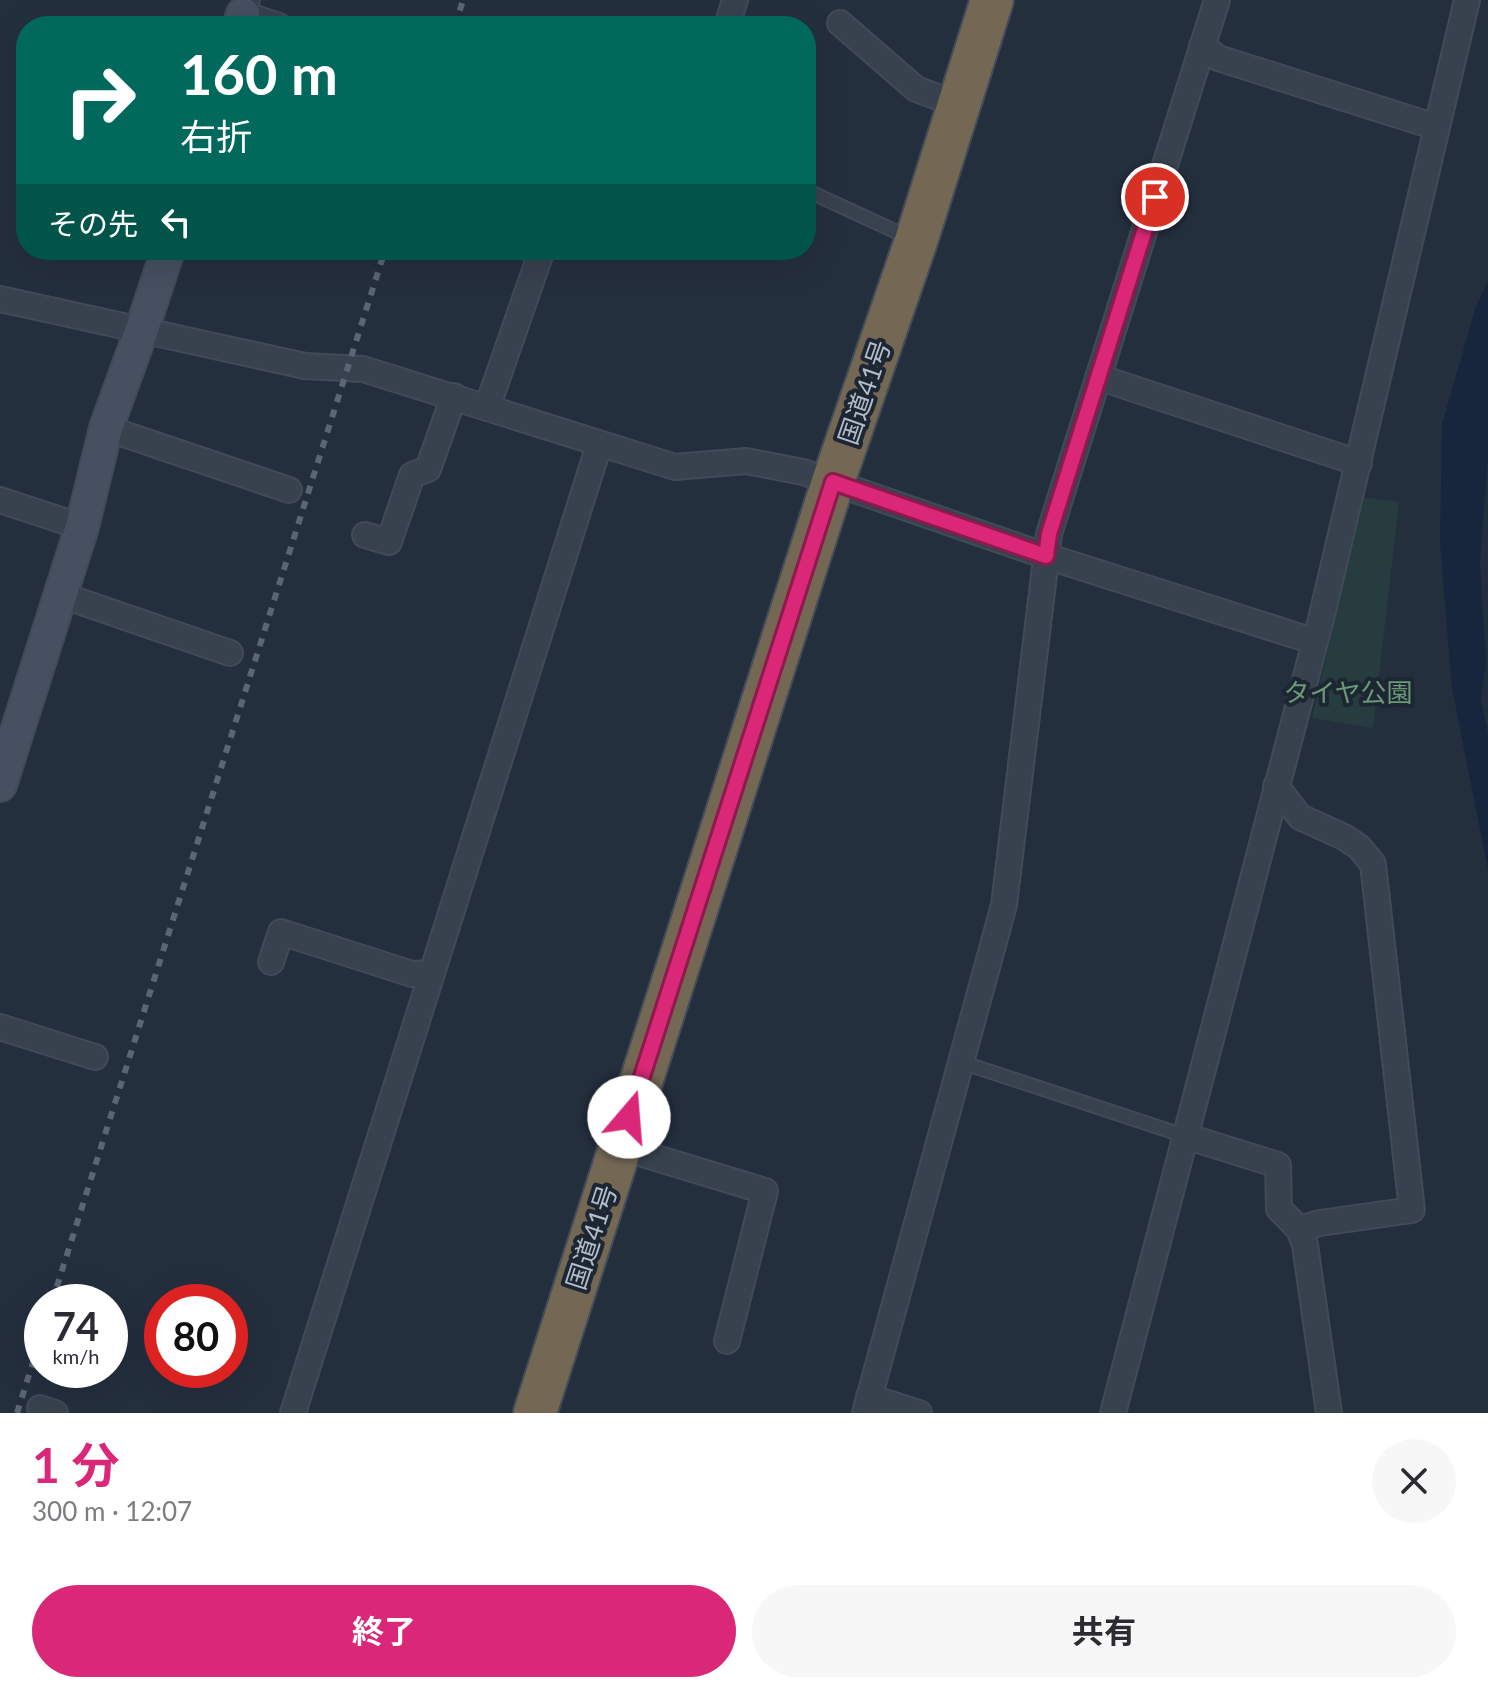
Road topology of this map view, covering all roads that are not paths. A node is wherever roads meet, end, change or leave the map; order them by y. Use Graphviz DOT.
graph roads {
  1 [pos="980,0"];
  2 [pos="992,0"];
  3 [pos="1217,0"];
  4 [pos="1467,0"];
  5 [pos="840,23"];
  6 [pos="1202,46"];
  7 [pos="973,56"];
  8 [pos="959,105"];
  9 [pos="1436,127"];
  10 [pos="816,195"];
  11 [pos="916,241"];
  12 [pos="165,260"];
  13 [pos="539,260"];
  14 [pos="0,299"];
  15 [pos="142,329"];
  16 [pos="1098,377"];
  17 [pos="454,396"];
  18 [pos="487,408"];
  19 [pos="106,428"];
  20 [pos="599,445"];
  21 [pos="1359,463"];
  22 [pos="833,482"];
  23 [pos="289,490"];
  24 [pos="0,500"];
  25 [pos="82,527"];
  26 [pos="365,535"];
  27 [pos="1046,556"];
  28 [pos="61,595"];
  29 [pos="1313,641"];
  30 [pos="230,653"];
  31 [pos="0,782"];
  32 [pos="1276,786"];
  33 [pos="271,962"];
  34 [pos="432,973"];
  35 [pos="0,1027"];
  36 [pos="95,1057"];
  37 [pos="961,1062"];
  38 [pos="1185,1136"];
  39 [pos="620,1147"];
  40 [pos="1299,1229"];
  41 [pos="727,1341"];
  42 [pos="867,1405"];
  43 [pos="293,1413"];
  44 [pos="535,1413"];
  45 [pos="919,1413"];
  46 [pos="1113,1413"];
  47 [pos="1329,1413"];
  1 -- 7 [label="highway, 国道41号"];
  2 -- 7 [label="highway, 国道41号"];
  3 -- 6 [label="street"];
  4 -- 9 [label="street"];
  5 -- 8 [label="street"];
  6 -- 9 [label="street"];
  6 -- 16 [label="street"];
  7 -- 8 [label="highway, 国道41号"];
  8 -- 11 [label="highway, 国道41号"];
  9 -- 21 [label="street"];
  10 -- 11 [label="lane"];
  11 -- 22 [label="highway, 国道41号"];
  12 -- 15 [label="street"];
  13 -- 18 [label="street"];
  14 -- 15 [label="street"];
  15 -- 17 [label="street"];
  15 -- 19 [label="street"];
  16 -- 21 [label="street"];
  16 -- 27 [label="street"];
  17 -- 18 [label="street"];
  17 -- 26 [label="street"];
  18 -- 20 [label="street"];
  19 -- 23 [label="street"];
  19 -- 25 [label="street"];
  20 -- 22 [label="street"];
  20 -- 34 [label="street"];
  21 -- 29 [label="street"];
  22 -- 27 [label="street"];
  22 -- 39 [label="highway, 国道41号"];
  24 -- 25 [label="street"];
  25 -- 28 [label="street"];
  27 -- 29 [label="street"];
  27 -- 37 [label="street"];
  28 -- 30 [label="street"];
  28 -- 31 [label="street"];
  29 -- 32 [label="street"];
  32 -- 38 [label="street"];
  32 -- 40 [label="street"];
  33 -- 34 [label="street"];
  34 -- 43 [label="street"];
  35 -- 36 [label="street"];
  37 -- 38 [label="lane"];
  37 -- 42 [label="street"];
  38 -- 40 [label="street"];
  38 -- 46 [label="street"];
  39 -- 41 [label="street"];
  39 -- 44 [label="highway, 国道41号"];
  40 -- 47 [label="street"];
  42 -- 45 [label="street"];
}
